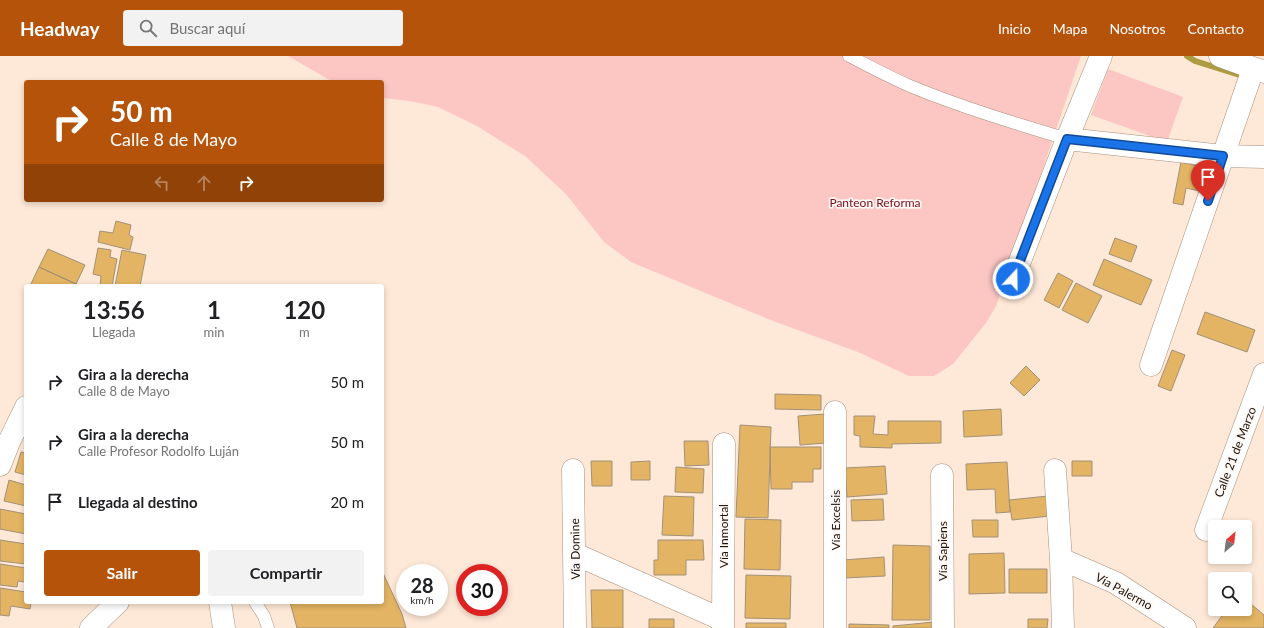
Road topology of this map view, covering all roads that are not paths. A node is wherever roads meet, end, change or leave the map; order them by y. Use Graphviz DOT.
graph roads {
  1 [pos="849,56"];
  2 [pos="1101,56"];
  3 [pos="1220,56"];
  4 [pos="1259,71"];
  5 [pos="1067,139"];
  6 [pos="1223,156"];
  7 [pos="1264,156"];
  8 [pos="1013,279"];
  9 [pos="1151,366"];
  10 [pos="1264,374"];
  11 [pos="24,411"];
  12 [pos="834,412"];
  13 [pos="724,444"];
  14 [pos="0,465"];
  15 [pos="573,470"];
  16 [pos="1055,470"];
  17 [pos="942,475"];
  18 [pos="1206,530"];
  19 [pos="575,554"];
  20 [pos="1061,559"];
  21 [pos="116,604"];
  22 [pos="220,604"];
  23 [pos="256,604"];
  24 [pos="723,624"];
  25 [pos="91,628"];
  26 [pos="224,628"];
  27 [pos="268,628"];
  28 [pos="575,628"];
  29 [pos="835,628"];
  30 [pos="943,628"];
  31 [pos="1063,628"];
  32 [pos="1185,628"];
  1 -- 5 [label="lane"];
  2 -- 5 [label="street"];
  3 -- 4 [label="street"];
  4 -- 6 [label="street"];
  5 -- 6 [label="street"];
  5 -- 8 [label="street"];
  6 -- 7 [label="street"];
  6 -- 9 [label="street"];
  10 -- 18 [label="street, Calle 21 de Marzo"];
  11 -- 14 [label="street"];
  12 -- 29 [label="street, Vía Excelsis"];
  13 -- 24 [label="street, Vía Inmortal"];
  15 -- 19 [label="street, Vía Domine"];
  16 -- 20 [label="street"];
  17 -- 30 [label="street, Vía Sapiens"];
  19 -- 24 [label="street"];
  19 -- 28 [label="street, Vía Domine"];
  20 -- 31 [label="street"];
  20 -- 32 [label="street, Vía Palermo"];
  21 -- 25 [label="street"];
  22 -- 26 [label="street"];
  23 -- 27 [label="lane"];
}
